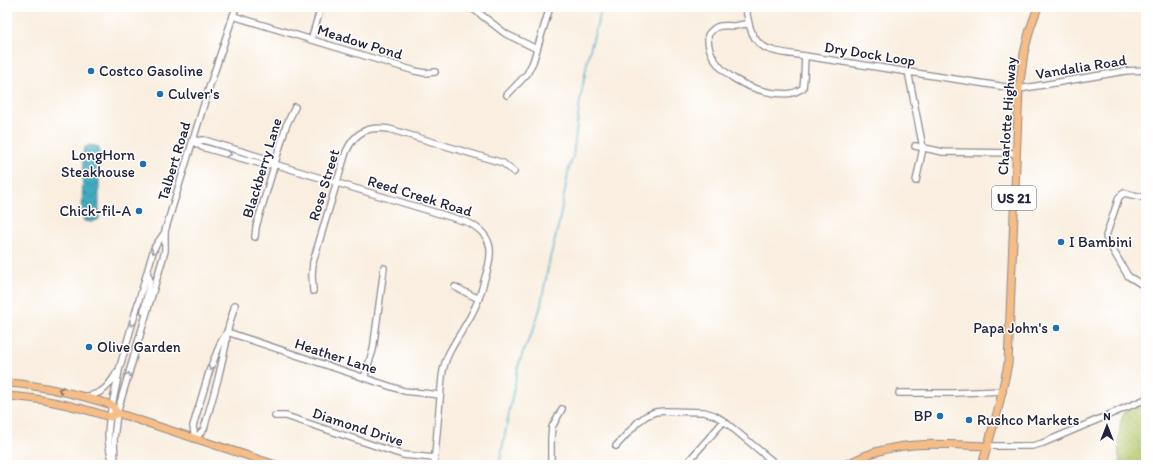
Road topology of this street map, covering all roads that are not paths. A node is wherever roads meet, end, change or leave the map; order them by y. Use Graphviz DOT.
graph roads {
  1 [pos="236,7"];
  2 [pos="321,7"];
  3 [pos="471,7"];
  4 [pos="550,7"];
  5 [pos="746,7"];
  6 [pos="1038,7"];
  7 [pos="233,16"];
  8 [pos="748,24"];
  9 [pos="310,40"];
  10 [pos="537,49"];
  11 [pos="805,56"];
  12 [pos="1146,70"];
  13 [pos="908,71"];
  14 [pos="436,72"];
  15 [pos="1019,89"];
  16 [pos="507,95"];
  17 [pos="295,107"];
  18 [pos="192,141"];
  19 [pos="915,146"];
  20 [pos="923,148"];
  21 [pos="1016,153"];
  22 [pos="274,164"];
  23 [pos="514,172"];
  24 [pos="916,182"];
  25 [pos="337,183"];
  26 [pos="1146,198"];
  27 [pos="165,231"];
  28 [pos="255,237"];
  29 [pos="384,268"];
  30 [pos="147,273"];
  31 [pos="455,287"];
  32 [pos="1146,287"];
  33 [pos="313,291"];
  34 [pos="479,298"];
  35 [pos="234,305"];
  36 [pos="226,332"];
  37 [pos="140,333"];
  38 [pos="118,370"];
  39 [pos="364,378"];
  40 [pos="7,383"];
  41 [pos="1003,391"];
  42 [pos="899,393"];
  43 [pos="7,396"];
  44 [pos="84,396"];
  45 [pos="440,396"];
  46 [pos="1146,399"];
  47 [pos="112,405"];
  48 [pos="562,409"];
  49 [pos="117,413"];
  50 [pos="274,416"];
  51 [pos="110,417"];
  52 [pos="724,421"];
  53 [pos="195,439"];
  54 [pos="616,446"];
  55 [pos="988,446"];
  56 [pos="435,458"];
  57 [pos="770,459"];
  58 [pos="115,465"];
  59 [pos="276,465"];
  60 [pos="434,465"];
  61 [pos="551,465"];
  62 [pos="685,465"];
  63 [pos="765,465"];
  64 [pos="777,465"];
  65 [pos="846,465"];
  66 [pos="982,465"];
  1 -- 7 [label="street, Talbert Road"];
  2 -- 9 [label="street"];
  3 -- 10 [label="street"];
  4 -- 10 [label="street"];
  5 -- 8 [label="street, Dry Dock Loop"];
  6 -- 15 [label="main road, Charlotte Highway / US 21"];
  7 -- 9 [label="street, Meadow Pond"];
  7 -- 18 [label="street, Talbert Road"];
  8 -- 11 [label="street, Dry Dock Loop"];
  8 -- 11 [label="street"];
  9 -- 14 [label="street, Meadow Pond"];
  10 -- 16 [label="street"];
  11 -- 13 [label="street, Dry Dock Loop"];
  12 -- 15 [label="street, Vandalia Road"];
  13 -- 15 [label="street, Dry Dock Loop"];
  13 -- 20 [label="street"];
  15 -- 21 [label="main road, Charlotte Highway / US 21"];
  17 -- 22 [label="street, Blackberry Lane"];
  18 -- 22 [label="street, Reed Creek Road"];
  18 -- 27 [label="street, Talbert Road"];
  19 -- 20 [label="street"];
  20 -- 21 [label="street"];
  20 -- 24 [label="street"];
  21 -- 41 [label="main road, Charlotte Highway / US 21"];
  22 -- 25 [label="street, Reed Creek Road"];
  22 -- 28 [label="street, Blackberry Lane"];
  23 -- 25 [label="street, Rose Street"];
  25 -- 33 [label="street, Rose Street"];
  25 -- 34 [label="street, Reed Creek Road"];
  26 -- 32 [label="street"];
  27 -- 30 [label="street, Talbert Road, one-way"];
  27 -- 37 [label="street, Talbert Road"];
  29 -- 39 [label="street"];
  30 -- 37 [label="street"];
  30 -- 38 [label="street, Talbert Road, one-way"];
  31 -- 34 [label="street"];
  34 -- 45 [label="street, Reed Creek Road"];
  35 -- 36 [label="street"];
  36 -- 39 [label="street, Heather Lane"];
  36 -- 53 [label="street, one-way"];
  36 -- 53 [label="street"];
  49 -- 37 [label="street, Talbert Road, one-way"];
  38 -- 44 [label="street"];
  38 -- 47 [label="street, Talbert Road"];
  39 -- 45 [label="street, Heather Lane"];
  44 -- 40 [label="main road, one-way"];
  41 -- 42 [label="street"];
  41 -- 55 [label="main road, Charlotte Highway / US 21"];
  43 -- 51 [label="main road"];
  44 -- 47 [label="main road"];
  45 -- 56 [label="street, Reed Creek Road"];
  46 -- 55 [label="street"];
  47 -- 49 [label="main road"];
  47 -- 51 [label="street, Talbert Road"];
  48 -- 61 [label="street"];
  49 -- 51 [label="main road"];
  49 -- 53 [label="main road"];
  49 -- 58 [label="street, Talbert Road"];
  50 -- 56 [label="street, Diamond Drive"];
  51 -- 58 [label="street, Talbert Road"];
  52 -- 54 [label="street"];
  52 -- 57 [label="street"];
  52 -- 62 [label="street"];
  53 -- 59 [label="main road"];
  55 -- 65 [label="main road"];
  55 -- 66 [label="main road, Charlotte Highway / US 21"];
  56 -- 60 [label="street, Reed Creek Road"];
  57 -- 63 [label="street"];
  57 -- 64 [label="street"];
}
